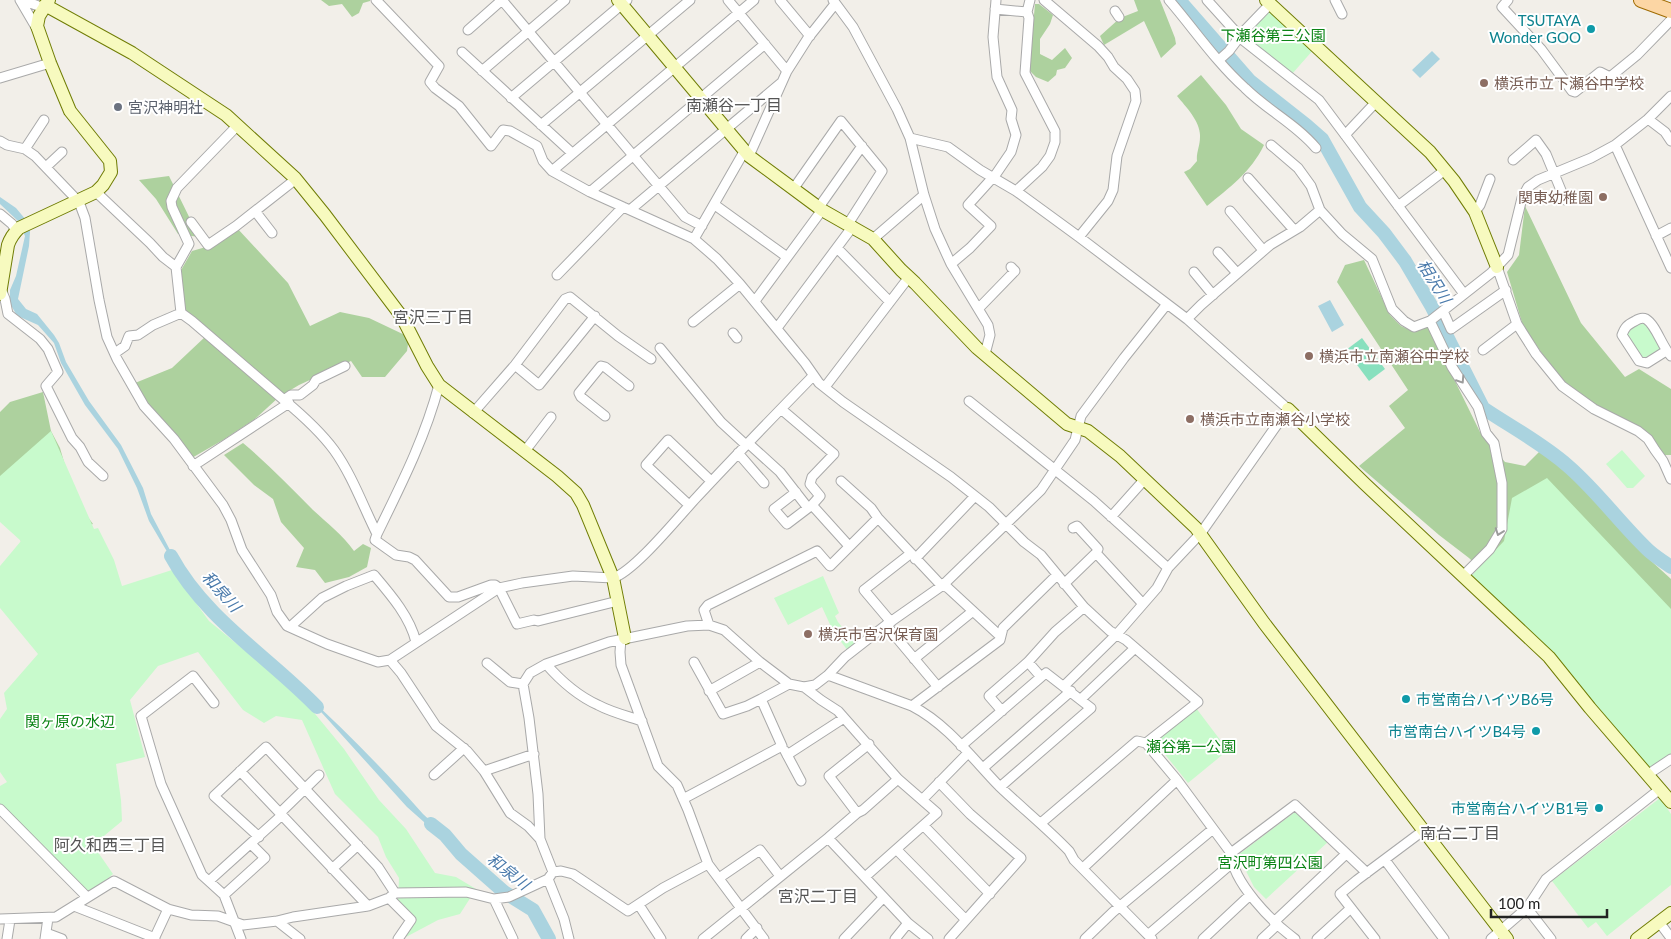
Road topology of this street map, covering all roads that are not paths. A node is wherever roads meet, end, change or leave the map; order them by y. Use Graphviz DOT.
graph roads {
  1 [pos="21,0"];
  2 [pos="376,0"];
  3 [pos="502,0"];
  4 [pos="565,0"];
  5 [pos="690,0"];
  6 [pos="728,0"];
  7 [pos="754,0"];
  8 [pos="780,0"];
  9 [pos="1030,0"];
  10 [pos="1044,0"];
  11 [pos="1169,0"];
  12 [pos="1208,0"];
  13 [pos="1335,0"];
  14 [pos="1508,0"];
  15 [pos="1641,0"];
  16 [pos="622,2"];
  17 [pos="834,2"];
  18 [pos="1268,2"];
  19 [pos="46,4"];
  20 [pos="995,4"];
  21 [pos="1671,11"];
  22 [pos="1027,12"];
  23 [pos="739,13"];
  24 [pos="1342,14"];
  25 [pos="1671,20"];
  26 [pos="37,29"];
  27 [pos="468,30"];
  28 [pos="528,31"];
  29 [pos="648,36"];
  30 [pos="810,36"];
  31 [pos="1240,37"];
  32 [pos="765,44"];
  33 [pos="462,52"];
  34 [pos="1223,56"];
  35 [pos="554,62"];
  36 [pos="50,63"];
  37 [pos="674,67"];
  38 [pos="482,71"];
  39 [pos="787,71"];
  40 [pos="0,78"];
  41 [pos="781,83"];
  42 [pos="580,92"];
  43 [pos="1671,96"];
  44 [pos="511,98"];
  45 [pos="701,98"];
  46 [pos="1376,102"];
  47 [pos="1648,119"];
  48 [pos="44,120"];
  49 [pos="606,124"];
  50 [pos="238,125"];
  51 [pos="541,125"];
  52 [pos="727,129"];
  53 [pos="1344,135"];
  54 [pos="910,138"];
  55 [pos="0,141"];
  56 [pos="1671,141"];
  57 [pos="1271,145"];
  58 [pos="1615,145"];
  59 [pos="862,146"];
  60 [pos="1316,148"];
  61 [pos="25,149"];
  62 [pos="62,152"];
  63 [pos="572,153"];
  64 [pos="747,153"];
  65 [pos="633,156"];
  66 [pos="1513,160"];
  67 [pos="46,167"];
  68 [pos="1445,170"];
  69 [pos="552,171"];
  70 [pos="1554,175"];
  71 [pos="992,178"];
  72 [pos="1248,178"];
  73 [pos="296,179"];
  74 [pos="1490,179"];
  75 [pos="659,186"];
  76 [pos="794,188"];
  77 [pos="1016,191"];
  78 [pos="96,192"];
  79 [pos="590,192"];
  80 [pos="924,194"];
  81 [pos="1565,200"];
  82 [pos="79,202"];
  83 [pos="715,205"];
  84 [pos="1398,206"];
  85 [pos="627,208"];
  86 [pos="821,208"];
  87 [pos="1320,210"];
  88 [pos="255,211"];
  89 [pos="1230,211"];
  90 [pos="1475,212"];
  91 [pos="0,214"];
  92 [pos="191,222"];
  93 [pos="850,225"];
  94 [pos="702,226"];
  95 [pos="1671,228"];
  96 [pos="18,230"];
  97 [pos="1294,230"];
  98 [pos="272,233"];
  99 [pos="1656,236"];
  100 [pos="1080,237"];
  101 [pos="694,240"];
  102 [pos="873,240"];
  103 [pos="836,248"];
  104 [pos="1263,250"];
  105 [pos="1218,252"];
  106 [pos="787,257"];
  107 [pos="951,264"];
  108 [pos="176,267"];
  109 [pos="1010,267"];
  110 [pos="1497,267"];
  111 [pos="1671,268"];
  112 [pos="1194,272"];
  113 [pos="1237,273"];
  114 [pos="557,275"];
  115 [pos="909,277"];
  116 [pos="740,284"];
  117 [pos="1506,290"];
  118 [pos="0,292"];
  119 [pos="1464,294"];
  120 [pos="1213,295"];
  121 [pos="755,301"];
  122 [pos="890,302"];
  123 [pos="1167,304"];
  124 [pos="978,308"];
  125 [pos="181,313"];
  126 [pos="595,316"];
  127 [pos="1437,316"];
  128 [pos="1187,319"];
  129 [pos="693,322"];
  130 [pos="1517,324"];
  131 [pos="777,328"];
  132 [pos="660,348"];
  133 [pos="1483,350"];
  134 [pos="115,353"];
  135 [pos="984,354"];
  136 [pos="1669,354"];
  137 [pos="651,359"];
  138 [pos="515,365"];
  139 [pos="345,366"];
  140 [pos="814,376"];
  141 [pos="439,385"];
  142 [pos="629,386"];
  143 [pos="825,387"];
  144 [pos="287,402"];
  145 [pos="969,402"];
  146 [pos="781,409"];
  147 [pos="1288,409"];
  148 [pos="473,412"];
  149 [pos="605,416"];
  150 [pos="551,417"];
  151 [pos="1079,428"];
  152 [pos="747,444"];
  153 [pos="525,451"];
  154 [pos="738,454"];
  155 [pos="193,466"];
  156 [pos="1054,470"];
  157 [pos="103,476"];
  158 [pos="1671,479"];
  159 [pos="1144,480"];
  160 [pos="711,481"];
  161 [pos="841,481"];
  162 [pos="764,483"];
  163 [pos="796,492"];
  164 [pos="975,496"];
  165 [pos="689,505"];
  166 [pos="810,506"];
  167 [pos="1111,517"];
  168 [pos="878,518"];
  169 [pos="1006,523"];
  170 [pos="1073,528"];
  171 [pos="1201,533"];
  172 [pos="377,534"];
  173 [pos="849,546"];
  174 [pos="1096,553"];
  175 [pos="912,556"];
  176 [pos="1168,568"];
  177 [pos="1057,575"];
  178 [pos="1463,576"];
  179 [pos="613,578"];
  180 [pos="1064,584"];
  181 [pos="943,585"];
  182 [pos="499,588"];
  183 [pos="618,601"];
  184 [pos="1143,604"];
  185 [pos="1084,607"];
  186 [pos="973,612"];
  187 [pos="888,624"];
  188 [pos="709,625"];
  189 [pos="290,627"];
  190 [pos="1117,634"];
  191 [pos="1000,636"];
  192 [pos="623,638"];
  193 [pos="416,642"];
  194 [pos="1135,648"];
  195 [pos="914,658"];
  196 [pos="390,660"];
  197 [pos="694,662"];
  198 [pos="760,662"];
  199 [pos="1028,662"];
  200 [pos="487,663"];
  201 [pos="546,664"];
  202 [pos="828,675"];
  203 [pos="1041,677"];
  204 [pos="523,684"];
  205 [pos="789,684"];
  206 [pos="804,687"];
  207 [pos="938,687"];
  208 [pos="1068,689"];
  209 [pos="709,691"];
  210 [pos="761,699"];
  211 [pos="1081,699"];
  212 [pos="214,703"];
  213 [pos="912,706"];
  214 [pos="1002,711"];
  215 [pos="844,718"];
  216 [pos="642,721"];
  217 [pos="1146,743"];
  218 [pos="869,744"];
  219 [pos="782,746"];
  220 [pos="464,748"];
  221 [pos="964,749"];
  222 [pos="534,754"];
  223 [pos="787,755"];
  224 [pos="1671,759"];
  225 [pos="983,768"];
  226 [pos="240,771"];
  227 [pos="484,771"];
  228 [pos="319,775"];
  229 [pos="434,775"];
  230 [pos="1647,775"];
  231 [pos="898,779"];
  232 [pos="1177,780"];
  233 [pos="801,781"];
  234 [pos="939,782"];
  235 [pos="1000,787"];
  236 [pos="306,788"];
  237 [pos="1660,789"];
  238 [pos="683,799"];
  239 [pos="922,800"];
  240 [pos="1671,802"];
  241 [pos="0,809"];
  242 [pos="857,813"];
  243 [pos="281,814"];
  244 [pos="1041,823"];
  245 [pos="924,826"];
  246 [pos="1213,828"];
  247 [pos="1424,830"];
  248 [pos="259,837"];
  249 [pos="828,838"];
  250 [pos="540,839"];
  251 [pos="251,844"];
  252 [pos="358,845"];
  253 [pos="897,850"];
  254 [pos="1232,853"];
  255 [pos="1346,854"];
  256 [pos="1385,860"];
  257 [pos="1232,863"];
  258 [pos="708,864"];
  259 [pos="1083,868"];
  260 [pos="332,869"];
  261 [pos="1367,874"];
  262 [pos="550,876"];
  263 [pos="780,876"];
  264 [pos="865,877"];
  265 [pos="719,878"];
  266 [pos="208,881"];
  267 [pos="990,894"];
  268 [pos="224,895"];
  269 [pos="1250,895"];
  270 [pos="392,896"];
  271 [pos="87,898"];
  272 [pos="883,898"];
  273 [pos="494,899"];
  274 [pos="639,905"];
  275 [pos="74,906"];
  276 [pos="368,906"];
  277 [pos="741,907"];
  278 [pos="1119,907"];
  279 [pos="1351,908"];
  280 [pos="1527,908"];
  281 [pos="168,909"];
  282 [pos="1671,913"];
  283 [pos="48,918"];
  284 [pos="0,919"];
  285 [pos="10,920"];
  286 [pos="966,920"];
  287 [pos="277,921"];
  288 [pos="236,922"];
  289 [pos="1659,922"];
  290 [pos="908,923"];
  291 [pos="1275,924"];
  292 [pos="757,928"];
  293 [pos="1504,935"];
  294 [pos="46,936"];
  295 [pos="1150,937"];
  296 [pos="1088,938"];
  297 [pos="1671,938"];
  298 [pos="7,939"];
  299 [pos="62,939"];
  300 [pos="154,939"];
  301 [pos="241,939"];
  302 [pos="300,939"];
  303 [pos="398,939"];
  304 [pos="513,939"];
  305 [pos="568,939"];
  306 [pos="661,939"];
  307 [pos="703,939"];
  308 [pos="746,939"];
  309 [pos="764,939"];
  310 [pos="844,939"];
  311 [pos="895,939"];
  312 [pos="928,939"];
  313 [pos="949,939"];
  314 [pos="1203,939"];
  315 [pos="1262,939"];
  316 [pos="1295,939"];
  317 [pos="1318,939"];
  318 [pos="1375,939"];
  319 [pos="1444,939"];
  320 [pos="1491,939"];
  321 [pos="1551,939"];
  322 [pos="1637,939"];
  1 -- 19 [label="street"];
  1 -- 26 [label="street"];
  2 -- 69 [label="street"];
  3 -- 27 [label="street"];
  3 -- 28 [label="street"];
  4 -- 28 [label="street"];
  5 -- 29 [label="street"];
  6 -- 23 [label="street"];
  7 -- 23 [label="street"];
  8 -- 30 [label="street"];
  9 -- 22 [label="street"];
  10 -- 100 [label="street"];
  11 -- 34 [label="street"];
  12 -- 31 [label="street"];
  13 -- 24 [label="street"];
  14 -- 25 [label="street"];
  15 -- 21 [label="main road"];
  16 -- 29 [label="street"];
  16 -- 35 [label="street"];
  17 -- 30 [label="street"];
  17 -- 54 [label="street"];
  18 -- 31 [label="street"];
  18 -- 46 [label="street"];
  19 -- 26 [label="street"];
  19 -- 50 [label="street"];
  20 -- 22 [label="street"];
  20 -- 71 [label="street"];
  22 -- 77 [label="street"];
  23 -- 32 [label="street"];
  23 -- 37 [label="street"];
  26 -- 36 [label="street"];
  28 -- 35 [label="street"];
  28 -- 38 [label="street"];
  29 -- 37 [label="street"];
  29 -- 42 [label="street"];
  30 -- 39 [label="street"];
  31 -- 34 [label="street"];
  31 -- 53 [label="street"];
  32 -- 39 [label="street"];
  32 -- 45 [label="street"];
  33 -- 38 [label="street"];
  34 -- 60 [label="street"];
  35 -- 42 [label="street"];
  35 -- 44 [label="street"];
  36 -- 40 [label="street"];
  36 -- 78 [label="street"];
  37 -- 45 [label="street"];
  37 -- 49 [label="street"];
  38 -- 44 [label="street"];
  39 -- 41 [label="street"];
  41 -- 52 [label="street"];
  41 -- 64 [label="street"];
  42 -- 49 [label="street"];
  42 -- 51 [label="street"];
  43 -- 47 [label="street"];
  44 -- 51 [label="street"];
  45 -- 52 [label="street"];
  45 -- 65 [label="street"];
  46 -- 53 [label="street"];
  46 -- 68 [label="street"];
  47 -- 56 [label="street"];
  47 -- 58 [label="street"];
  48 -- 61 [label="street"];
  49 -- 63 [label="street"];
  49 -- 65 [label="street"];
  50 -- 73 [label="street"];
  50 -- 108 [label="street"];
  51 -- 63 [label="street"];
  52 -- 64 [label="street"];
  52 -- 75 [label="street"];
  53 -- 84 [label="street"];
  54 -- 71 [label="street"];
  54 -- 80 [label="street"];
  55 -- 61 [label="street"];
  57 -- 87 [label="street"];
  58 -- 70 [label="street"];
  58 -- 99 [label="street"];
  59 -- 76 [label="street"];
  59 -- 86 [label="street"];
  59 -- 93 [label="street"];
  61 -- 67 [label="street"];
  62 -- 67 [label="street"];
  63 -- 69 [label="street"];
  64 -- 76 [label="street"];
  64 -- 83 [label="street"];
  65 -- 75 [label="street"];
  65 -- 79 [label="street"];
  66 -- 70 [label="street"];
  67 -- 82 [label="street"];
  68 -- 84 [label="street"];
  68 -- 90 [label="street"];
  69 -- 79 [label="street"];
  70 -- 81 [label="street"];
  70 -- 110 [label="street"];
  71 -- 77 [label="street"];
  71 -- 107 [label="street"];
  72 -- 97 [label="street"];
  73 -- 88 [label="street"];
  73 -- 141 [label="street"];
  74 -- 90 [label="street"];
  75 -- 85 [label="street"];
  75 -- 94 [label="street"];
  76 -- 86 [label="street"];
  77 -- 100 [label="street"];
  78 -- 82 [label="street"];
  78 -- 108 [label="street"];
  79 -- 85 [label="street"];
  80 -- 102 [label="street"];
  80 -- 107 [label="street"];
  82 -- 96 [label="street"];
  82 -- 134 [label="street"];
  83 -- 94 [label="street"];
  83 -- 106 [label="street"];
  84 -- 119 [label="street"];
  85 -- 101 [label="street"];
  85 -- 114 [label="street"];
  86 -- 93 [label="street"];
  86 -- 106 [label="street"];
  87 -- 97 [label="street"];
  87 -- 127 [label="street"];
  88 -- 92 [label="street"];
  88 -- 98 [label="street"];
  89 -- 104 [label="street"];
  90 -- 110 [label="street"];
  91 -- 96 [label="street"];
  93 -- 102 [label="street"];
  93 -- 103 [label="street"];
  94 -- 101 [label="street"];
  95 -- 99 [label="street"];
  96 -- 118 [label="street"];
  97 -- 104 [label="street"];
  99 -- 111 [label="street"];
  100 -- 123 [label="street"];
  101 -- 116 [label="street"];
  102 -- 115 [label="street"];
  103 -- 122 [label="street"];
  103 -- 131 [label="street"];
  104 -- 113 [label="street"];
  105 -- 113 [label="street"];
  106 -- 121 [label="street"];
  107 -- 124 [label="street"];
  108 -- 125 [label="street"];
  109 -- 124 [label="street"];
  110 -- 117 [label="street"];
  110 -- 119 [label="street"];
  112 -- 120 [label="street"];
  113 -- 120 [label="street"];
  115 -- 122 [label="street"];
  115 -- 135 [label="street"];
  116 -- 121 [label="street"];
  116 -- 129 [label="street"];
  117 -- 127 [label="street"];
  117 -- 130 [label="street"];
  118 -- 157 [label="street"];
  119 -- 127 [label="street"];
  120 -- 128 [label="street"];
  121 -- 131 [label="street"];
  122 -- 143 [label="street"];
  123 -- 128 [label="street"];
  123 -- 151 [label="street"];
  124 -- 135 [label="street"];
  125 -- 134 [label="street"];
  125 -- 144 [label="street"];
  126 -- 137 [label="street"];
  126 -- 138 [label="street"];
  126 -- 138 [label="street"];
  127 -- 178 [label="street, one-way"];
  128 -- 147 [label="street"];
  130 -- 133 [label="street"];
  130 -- 158 [label="street"];
  131 -- 140 [label="street"];
  132 -- 152 [label="street"];
  134 -- 155 [label="street"];
  135 -- 151 [label="street"];
  136 -- 136 [label="street"];
  138 -- 148 [label="street"];
  139 -- 144 [label="street"];
  140 -- 143 [label="street"];
  140 -- 146 [label="street"];
  141 -- 148 [label="street"];
  141 -- 172 [label="street"];
  142 -- 149 [label="street"];
  143 -- 164 [label="street"];
  144 -- 155 [label="street"];
  144 -- 172 [label="street"];
  145 -- 156 [label="street"];
  146 -- 152 [label="street"];
  146 -- 166 [label="street"];
  147 -- 171 [label="street"];
  147 -- 178 [label="street"];
  148 -- 153 [label="street"];
  150 -- 153 [label="street"];
  151 -- 156 [label="street"];
  151 -- 159 [label="street"];
  152 -- 154 [label="street"];
  152 -- 163 [label="street"];
  153 -- 179 [label="street"];
  154 -- 160 [label="street"];
  154 -- 162 [label="street"];
  155 -- 189 [label="street"];
  156 -- 167 [label="street"];
  156 -- 169 [label="street"];
  159 -- 167 [label="street"];
  159 -- 171 [label="street"];
  160 -- 165 [label="street"];
  160 -- 165 [label="street"];
  161 -- 168 [label="street"];
  163 -- 166 [label="street"];
  163 -- 166 [label="street"];
  164 -- 169 [label="street"];
  164 -- 175 [label="street"];
  165 -- 179 [label="street"];
  166 -- 173 [label="street"];
  167 -- 176 [label="street"];
  168 -- 173 [label="street"];
  168 -- 175 [label="street"];
  169 -- 177 [label="street"];
  169 -- 181 [label="street"];
  170 -- 174 [label="street"];
  171 -- 176 [label="street"];
  171 -- 247 [label="street"];
  172 -- 182 [label="street"];
  173 -- 188 [label="street"];
  174 -- 180 [label="street"];
  174 -- 184 [label="street"];
  175 -- 181 [label="street"];
  175 -- 187 [label="street"];
  176 -- 184 [label="street"];
  177 -- 180 [label="street"];
  177 -- 191 [label="street"];
  178 -- 230 [label="street"];
  179 -- 182 [label="street"];
  179 -- 183 [label="street"];
  180 -- 185 [label="street"];
  181 -- 186 [label="street"];
  181 -- 187 [label="street"];
  182 -- 183 [label="street"];
  182 -- 193 [label="street"];
  183 -- 192 [label="street"];
  184 -- 190 [label="street"];
  185 -- 190 [label="street"];
  185 -- 199 [label="street"];
  186 -- 191 [label="street"];
  186 -- 195 [label="street"];
  187 -- 195 [label="street"];
  187 -- 202 [label="street"];
  188 -- 192 [label="street"];
  188 -- 198 [label="street"];
  189 -- 193 [label="street"];
  189 -- 196 [label="street"];
  190 -- 194 [label="street"];
  190 -- 208 [label="street"];
  191 -- 207 [label="street"];
  192 -- 201 [label="street"];
  192 -- 216 [label="street"];
  193 -- 196 [label="street"];
  194 -- 211 [label="street"];
  194 -- 217 [label="street"];
  195 -- 207 [label="street"];
  196 -- 220 [label="street"];
  197 -- 209 [label="street"];
  198 -- 205 [label="street"];
  198 -- 209 [label="street"];
  199 -- 203 [label="street"];
  199 -- 214 [label="street"];
  200 -- 204 [label="street"];
  201 -- 204 [label="street"];
  201 -- 216 [label="street"];
  202 -- 206 [label="street"];
  202 -- 213 [label="street"];
  203 -- 208 [label="street"];
  203 -- 214 [label="street"];
  204 -- 222 [label="street"];
  205 -- 206 [label="street"];
  205 -- 210 [label="street"];
  206 -- 215 [label="street"];
  207 -- 213 [label="street"];
  208 -- 211 [label="street"];
  208 -- 225 [label="street"];
  209 -- 210 [label="street"];
  210 -- 219 [label="street"];
  211 -- 235 [label="street"];
  212 -- 266 [label="street"];
  213 -- 221 [label="street"];
  214 -- 221 [label="street"];
  215 -- 218 [label="street"];
  215 -- 223 [label="street"];
  216 -- 238 [label="street"];
  217 -- 232 [label="street"];
  217 -- 244 [label="street"];
  218 -- 231 [label="street"];
  218 -- 242 [label="street"];
  219 -- 223 [label="street"];
  219 -- 238 [label="street"];
  220 -- 227 [label="street"];
  220 -- 229 [label="street"];
  221 -- 225 [label="street"];
  221 -- 234 [label="street"];
  222 -- 227 [label="street"];
  222 -- 250 [label="street"];
  223 -- 233 [label="street"];
  224 -- 230 [label="street"];
  225 -- 235 [label="street"];
  226 -- 236 [label="street"];
  226 -- 243 [label="street"];
  226 -- 248 [label="street"];
  227 -- 250 [label="street"];
  228 -- 236 [label="street"];
  230 -- 237 [label="street"];
  231 -- 239 [label="street"];
  231 -- 242 [label="street"];
  232 -- 246 [label="street"];
  232 -- 259 [label="street"];
  234 -- 239 [label="street"];
  234 -- 267 [label="street"];
  235 -- 244 [label="street"];
  236 -- 243 [label="street"];
  236 -- 252 [label="street"];
  237 -- 240 [label="street"];
  237 -- 280 [label="street"];
  238 -- 258 [label="street"];
  239 -- 245 [label="street"];
  241 -- 271 [label="street"];
  242 -- 249 [label="street"];
  243 -- 248 [label="street"];
  243 -- 260 [label="street"];
  244 -- 259 [label="street"];
  245 -- 253 [label="street"];
  245 -- 267 [label="street"];
  246 -- 254 [label="street"];
  246 -- 278 [label="street"];
  247 -- 256 [label="street"];
  247 -- 293 [label="street"];
  248 -- 251 [label="street"];
  249 -- 263 [label="street"];
  249 -- 264 [label="street"];
  250 -- 262 [label="street"];
  251 -- 266 [label="street"];
  251 -- 268 [label="street"];
  252 -- 260 [label="street"];
  252 -- 270 [label="street"];
  253 -- 264 [label="street"];
  253 -- 286 [label="street"];
  254 -- 255 [label="street"];
  254 -- 257 [label="street"];
  255 -- 261 [label="street"];
  255 -- 291 [label="street"];
  256 -- 261 [label="street"];
  256 -- 319 [label="street"];
  257 -- 269 [label="street"];
  257 -- 295 [label="street"];
  258 -- 265 [label="street"];
  258 -- 274 [label="street"];
  259 -- 278 [label="street"];
  260 -- 276 [label="street"];
  261 -- 279 [label="street"];
  262 -- 273 [label="street"];
  262 -- 274 [label="street"];
  262 -- 305 [label="street"];
  263 -- 265 [label="street"];
  263 -- 277 [label="street"];
  264 -- 272 [label="street"];
  265 -- 277 [label="street"];
  266 -- 268 [label="street"];
  267 -- 286 [label="street"];
  268 -- 288 [label="street"];
  269 -- 291 [label="street"];
  269 -- 314 [label="street"];
  270 -- 273 [label="street"];
  270 -- 276 [label="street"];
  270 -- 303 [label="street"];
  271 -- 275 [label="street"];
  271 -- 281 [label="street"];
  272 -- 290 [label="street"];
  272 -- 310 [label="street"];
  273 -- 304 [label="street"];
  274 -- 306 [label="street"];
  275 -- 283 [label="street"];
  275 -- 300 [label="street"];
  276 -- 287 [label="street"];
  277 -- 292 [label="street"];
  277 -- 307 [label="street"];
  278 -- 295 [label="street"];
  278 -- 296 [label="street"];
  279 -- 317 [label="street"];
  279 -- 318 [label="street"];
  280 -- 293 [label="street"];
  280 -- 321 [label="street"];
  281 -- 288 [label="street"];
  281 -- 300 [label="street"];
  282 -- 289 [label="street"];
  283 -- 285 [label="street"];
  283 -- 294 [label="street"];
  284 -- 285 [label="street"];
  285 -- 298 [label="street"];
  286 -- 313 [label="street"];
  287 -- 288 [label="street"];
  287 -- 302 [label="street"];
  288 -- 301 [label="street"];
  289 -- 297 [label="street"];
  289 -- 322 [label="street"];
  290 -- 311 [label="street"];
  290 -- 312 [label="street"];
  291 -- 315 [label="street"];
  291 -- 316 [label="street"];
  292 -- 308 [label="street"];
  292 -- 309 [label="street"];
  293 -- 320 [label="street"];
  294 -- 299 [label="street"];
}
